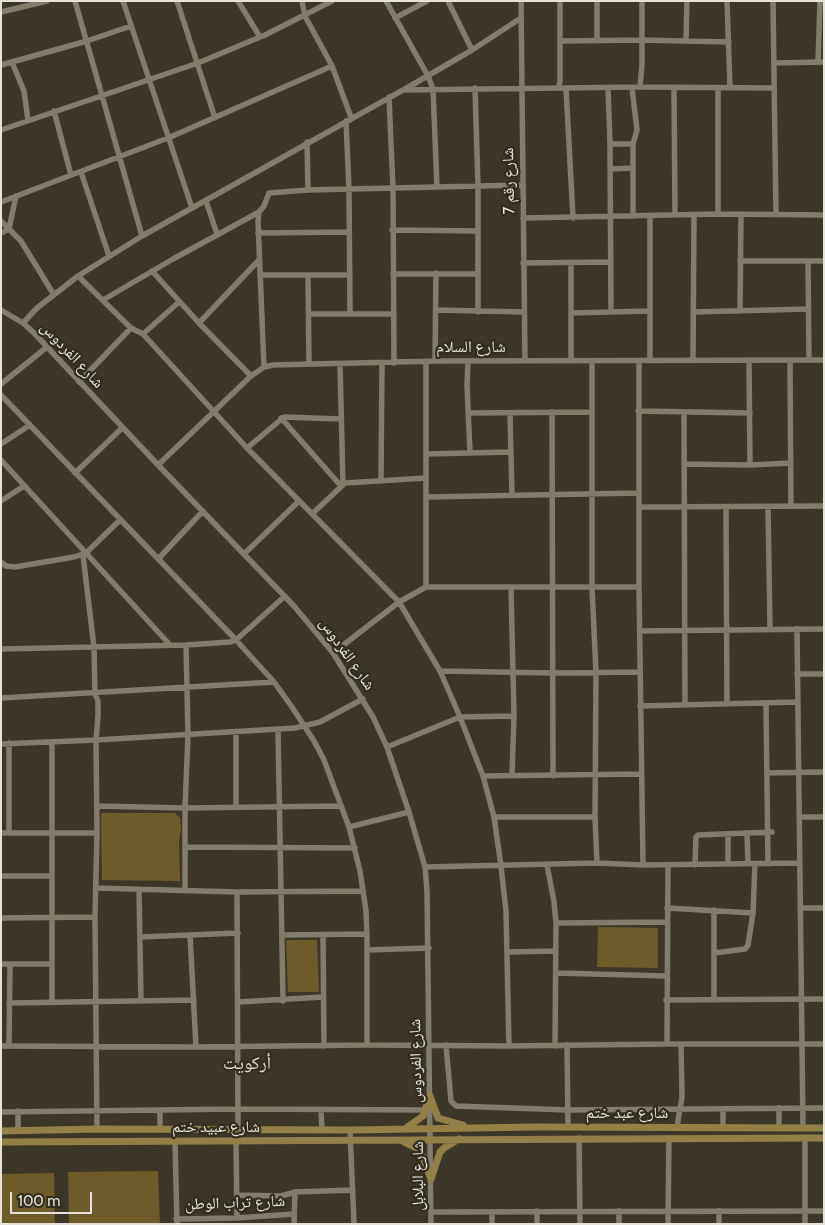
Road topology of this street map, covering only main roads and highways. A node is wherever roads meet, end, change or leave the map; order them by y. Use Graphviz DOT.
graph roads {
  1 [pos="431,1128"];
  2 [pos="478,1128"];
  3 [pos="824,1128"];
  4 [pos="400,1129"];
  5 [pos="1,1130"];
  6 [pos="824,1138"];
  7 [pos="461,1139"];
  8 [pos="400,1140"];
  9 [pos="431,1140"];
  10 [pos="1,1142"];
  1 -- 2 [label="main road, شارع عبد ختم"];
  1 -- 4 [label="main road, شارع عبيد ختم"];
  2 -- 3 [label="main road, شارع عبد ختم"];
  2 -- 4 [label="main road"];
  4 -- 5 [label="main road, شارع عبيد ختم"];
  6 -- 7 [label="main road, شارع عبد ختم"];
  7 -- 8 [label="main road"];
  7 -- 9 [label="main road, شارع عبد ختم"];
  8 -- 9 [label="main road, شارع عبيد ختم"];
  8 -- 10 [label="main road, شارع عبيد ختم"];
}
